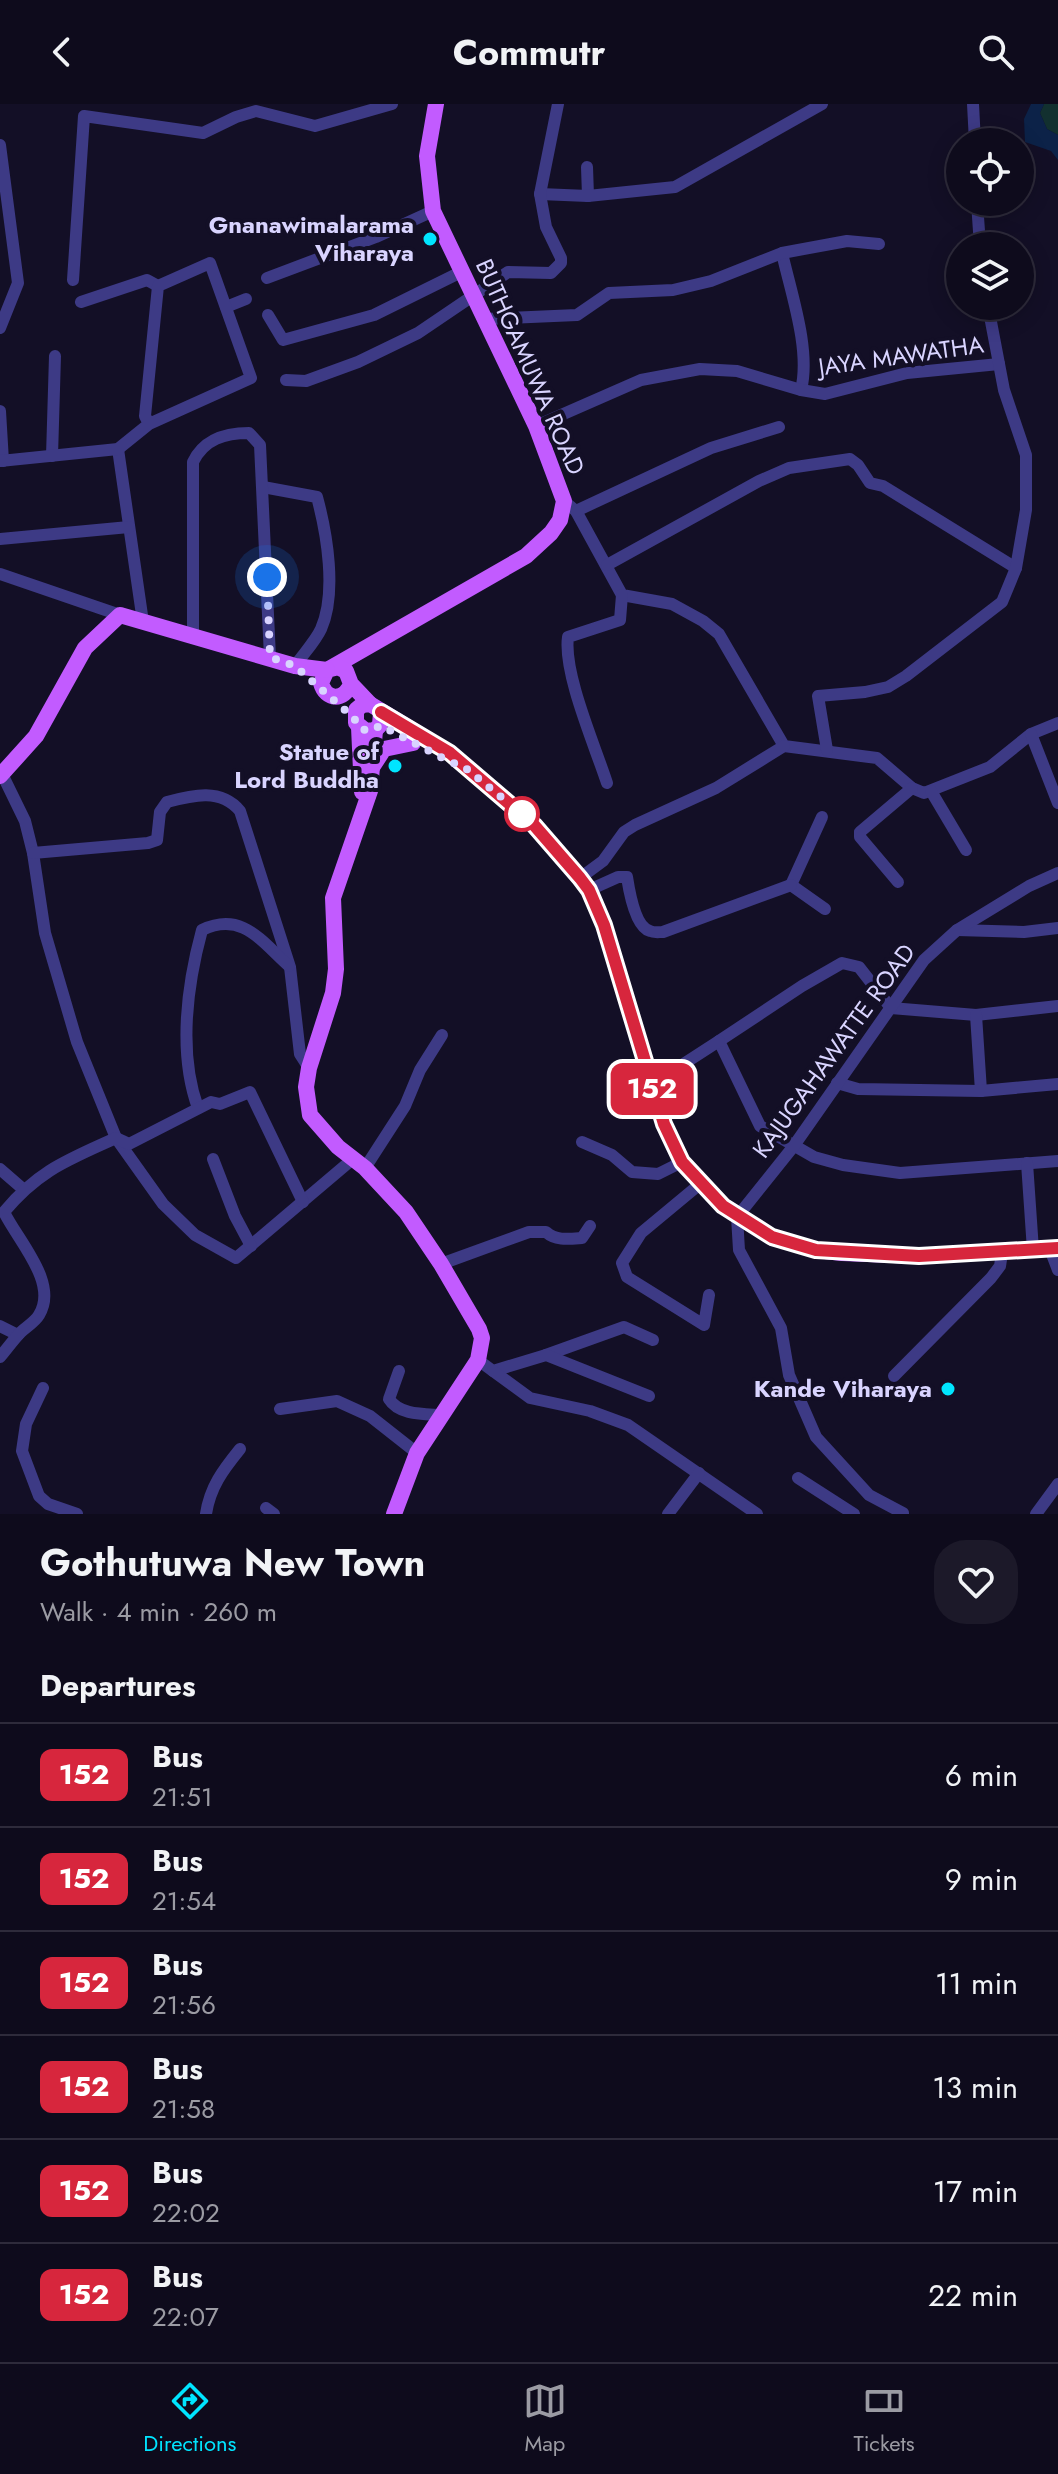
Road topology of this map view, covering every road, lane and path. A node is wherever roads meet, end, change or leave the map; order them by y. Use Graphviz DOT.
graph roads {
  1 [pos="392,104"];
  2 [pos="436,104"];
  3 [pos="558,104"];
  4 [pos="822,104"];
  5 [pos="973,104"];
  6 [pos="974,128"];
  7 [pos="0,148"];
  8 [pos="587,167"];
  9 [pos="540,194"];
  10 [pos="588,196"];
  11 [pos="433,211"];
  12 [pos="879,244"];
  13 [pos="782,253"];
  14 [pos="461,272"];
  15 [pos="267,278"];
  16 [pos="73,280"];
  17 [pos="158,286"];
  18 [pos="472,295"];
  19 [pos="246,299"];
  20 [pos="81,302"];
  21 [pos="226,307"];
  22 [pos="268,315"];
  23 [pos="484,319"];
  24 [pos="991,320"];
  25 [pos="0,328"];
  26 [pos="55,356"];
  27 [pos="999,364"];
  28 [pos="286,380"];
  29 [pos="801,390"];
  30 [pos="0,411"];
  31 [pos="149,424"];
  32 [pos="536,426"];
  33 [pos="779,427"];
  34 [pos="118,449"];
  35 [pos="52,456"];
  36 [pos="1,461"];
  37 [pos="263,487"];
  38 [pos="570,506"];
  39 [pos="129,527"];
  40 [pos="0,539"];
  41 [pos="607,565"];
  42 [pos="1016,568"];
  43 [pos="0,574"];
  44 [pos="622,595"];
  45 [pos="120,615"];
  46 [pos="143,622"];
  47 [pos="193,638"];
  48 [pos="369,646"];
  49 [pos="270,657"];
  50 [pos="295,666"];
  51 [pos="328,670"];
  52 [pos="351,681"];
  53 [pos="328,694"];
  54 [pos="370,719"];
  55 [pos="1058,723"];
  56 [pos="1031,734"];
  57 [pos="413,743"];
  58 [pos="784,746"];
  59 [pos="827,750"];
  60 [pos="463,766"];
  61 [pos="373,767"];
  62 [pos="1,775"];
  63 [pos="607,783"];
  64 [pos="912,788"];
  65 [pos="931,791"];
  66 [pos="1058,803"];
  67 [pos="363,805"];
  68 [pos="822,817"];
  69 [pos="966,850"];
  70 [pos="33,853"];
  71 [pos="1058,873"];
  72 [pos="898,882"];
  73 [pos="584,884"];
  74 [pos="791,885"];
  75 [pos="825,909"];
  76 [pos="1058,928"];
  77 [pos="957,930"];
  78 [pos="290,967"];
  79 [pos="1058,1006"];
  80 [pos="891,1008"];
  81 [pos="976,1015"];
  82 [pos="442,1035"];
  83 [pos="719,1041"];
  84 [pos="309,1068"];
  85 [pos="837,1083"];
  86 [pos="1058,1084"];
  87 [pos="651,1085"];
  88 [pos="981,1091"];
  89 [pos="198,1108"];
  90 [pos="116,1138"];
  91 [pos="582,1142"];
  92 [pos="793,1147"];
  93 [pos="213,1159"];
  94 [pos="1058,1161"];
  95 [pos="682,1162"];
  96 [pos="359,1163"];
  97 [pos="1027,1163"];
  98 [pos="0,1169"];
  99 [pos="700,1184"];
  100 [pos="23,1189"];
  101 [pos="303,1202"];
  102 [pos="1,1213"];
  103 [pos="737,1217"];
  104 [pos="590,1226"];
  105 [pos="251,1246"];
  106 [pos="1054,1248"];
  107 [pos="1033,1250"];
  108 [pos="1002,1253"];
  109 [pos="441,1264"];
  110 [pos="1058,1270"];
  111 [pos="709,1295"];
  112 [pos="0,1326"];
  113 [pos="18,1335"];
  114 [pos="653,1340"];
  115 [pos="546,1355"];
  116 [pos="0,1357"];
  117 [pos="478,1360"];
  118 [pos="399,1371"];
  119 [pos="493,1371"];
  120 [pos="894,1376"];
  121 [pos="43,1388"];
  122 [pos="649,1396"];
  123 [pos="280,1409"];
  124 [pos="440,1415"];
  125 [pos="240,1449"];
  126 [pos="417,1453"];
  127 [pos="699,1473"];
  128 [pos="798,1478"];
  129 [pos="1058,1484"];
  130 [pos="77,1514"];
  131 [pos="206,1514"];
  132 [pos="394,1514"];
  133 [pos="668,1514"];
  134 [pos="757,1514"];
  135 [pos="854,1514"];
  136 [pos="901,1514"];
  137 [pos="1036,1514"];
  1 -- 16 [label="street"];
  2 -- 11 [label="main road, BUTHGAMUWA ROAD"];
  3 -- 9 [label="street"];
  4 -- 10 [label="street"];
  5 -- 6 [label="street"];
  7 -- 25 [label="street"];
  8 -- 10 [label="street"];
  9 -- 10 [label="street"];
  9 -- 18 [label="street"];
  11 -- 14 [label="main road, BUTHGAMUWA ROAD"];
  11 -- 15 [label="street"];
  12 -- 13 [label="street"];
  13 -- 23 [label="street"];
  13 -- 29 [label="street"];
  14 -- 18 [label="main road, BUTHGAMUWA ROAD"];
  14 -- 22 [label="street"];
  17 -- 20 [label="street"];
  17 -- 21 [label="street"];
  17 -- 31 [label="street"];
  18 -- 23 [label="main road, BUTHGAMUWA ROAD"];
  18 -- 28 [label="street"];
  19 -- 21 [label="street"];
  21 -- 31 [label="street"];
  23 -- 32 [label="main road, BUTHGAMUWA ROAD"];
  24 -- 27 [label="street"];
  26 -- 35 [label="street"];
  27 -- 29 [label="street, JAYA MAWATHA"];
  27 -- 42 [label="street"];
  29 -- 32 [label="street, JAYA MAWATHA"];
  30 -- 36 [label="street"];
  31 -- 34 [label="street"];
  32 -- 38 [label="main road, BUTHGAMUWA ROAD"];
  33 -- 38 [label="street"];
  34 -- 35 [label="street"];
  34 -- 39 [label="street"];
  35 -- 36 [label="street"];
  37 -- 47 [label="street"];
  37 -- 49 [label="street"];
  37 -- 50 [label="street"];
  38 -- 41 [label="street"];
  38 -- 48 [label="main road, BUTHGAMUWA ROAD"];
  39 -- 40 [label="street"];
  39 -- 46 [label="street"];
  41 -- 42 [label="street"];
  41 -- 44 [label="street"];
  42 -- 59 [label="street"];
  43 -- 45 [label="street"];
  44 -- 58 [label="street"];
  44 -- 63 [label="street"];
  45 -- 46 [label="main road"];
  45 -- 62 [label="main road"];
  46 -- 47 [label="main road"];
  47 -- 49 [label="main road"];
  48 -- 51 [label="main road, BUTHGAMUWA ROAD"];
  48 -- 52 [label="main road"];
  49 -- 50 [label="main road"];
  50 -- 51 [label="main road"];
  50 -- 53 [label="main road"];
  51 -- 52 [label="main road"];
  51 -- 53 [label="main road"];
  52 -- 53 [label="main road"];
  52 -- 54 [label="main road"];
  53 -- 54 [label="main road"];
  54 -- 57 [label="main road"];
  54 -- 60 [label="main road"];
  54 -- 61 [label="main road"];
  54 -- 67 [label="main road"];
  55 -- 56 [label="street"];
  56 -- 65 [label="street"];
  56 -- 66 [label="street"];
  57 -- 60 [label="main road"];
  57 -- 61 [label="main road"];
  58 -- 59 [label="street"];
  58 -- 73 [label="street"];
  59 -- 64 [label="street"];
  60 -- 73 [label="main road"];
  61 -- 67 [label="main road"];
  62 -- 70 [label="street"];
  64 -- 65 [label="street"];
  64 -- 72 [label="street"];
  65 -- 69 [label="street"];
  67 -- 84 [label="main road"];
  68 -- 74 [label="street"];
  70 -- 78 [label="street"];
  70 -- 90 [label="street"];
  71 -- 77 [label="street, KAJUGAHAWATTE ROAD"];
  73 -- 74 [label="street"];
  73 -- 87 [label="main road"];
  74 -- 75 [label="street"];
  76 -- 77 [label="street"];
  77 -- 80 [label="street, KAJUGAHAWATTE ROAD"];
  78 -- 84 [label="street"];
  78 -- 89 [label="street"];
  79 -- 81 [label="street"];
  80 -- 81 [label="street"];
  80 -- 83 [label="street"];
  80 -- 85 [label="street, KAJUGAHAWATTE ROAD"];
  81 -- 88 [label="street"];
  82 -- 96 [label="street"];
  83 -- 87 [label="street"];
  83 -- 92 [label="street"];
  84 -- 96 [label="main road"];
  85 -- 88 [label="street"];
  85 -- 92 [label="street, KAJUGAHAWATTE ROAD"];
  86 -- 88 [label="street"];
  87 -- 95 [label="main road"];
  89 -- 90 [label="street"];
  89 -- 101 [label="street"];
  90 -- 100 [label="street"];
  90 -- 105 [label="street"];
  91 -- 95 [label="street"];
  92 -- 97 [label="street"];
  92 -- 103 [label="street, KAJUGAHAWATTE ROAD"];
  93 -- 105 [label="street"];
  94 -- 97 [label="street"];
  95 -- 99 [label="main road"];
  96 -- 101 [label="street"];
  96 -- 109 [label="main road"];
  97 -- 107 [label="street"];
  98 -- 100 [label="street"];
  99 -- 103 [label="main road"];
  99 -- 111 [label="street"];
  100 -- 102 [label="street"];
  101 -- 105 [label="street"];
  102 -- 113 [label="street"];
  103 -- 108 [label="main road"];
  103 -- 136 [label="street"];
  104 -- 109 [label="street"];
  106 -- 107 [label="main road"];
  106 -- 110 [label="street"];
  107 -- 108 [label="main road"];
  108 -- 120 [label="street"];
  109 -- 117 [label="main road"];
  112 -- 113 [label="street"];
  113 -- 116 [label="street"];
  114 -- 115 [label="street"];
  115 -- 119 [label="street"];
  115 -- 122 [label="street"];
  117 -- 119 [label="street"];
  117 -- 124 [label="main road"];
  118 -- 124 [label="street"];
  119 -- 127 [label="street"];
  121 -- 130 [label="street"];
  123 -- 126 [label="street"];
  124 -- 126 [label="main road"];
  125 -- 131 [label="street"];
  126 -- 132 [label="main road"];
  127 -- 133 [label="street"];
  127 -- 134 [label="street"];
  128 -- 135 [label="street"];
  129 -- 137 [label="street"];
}
